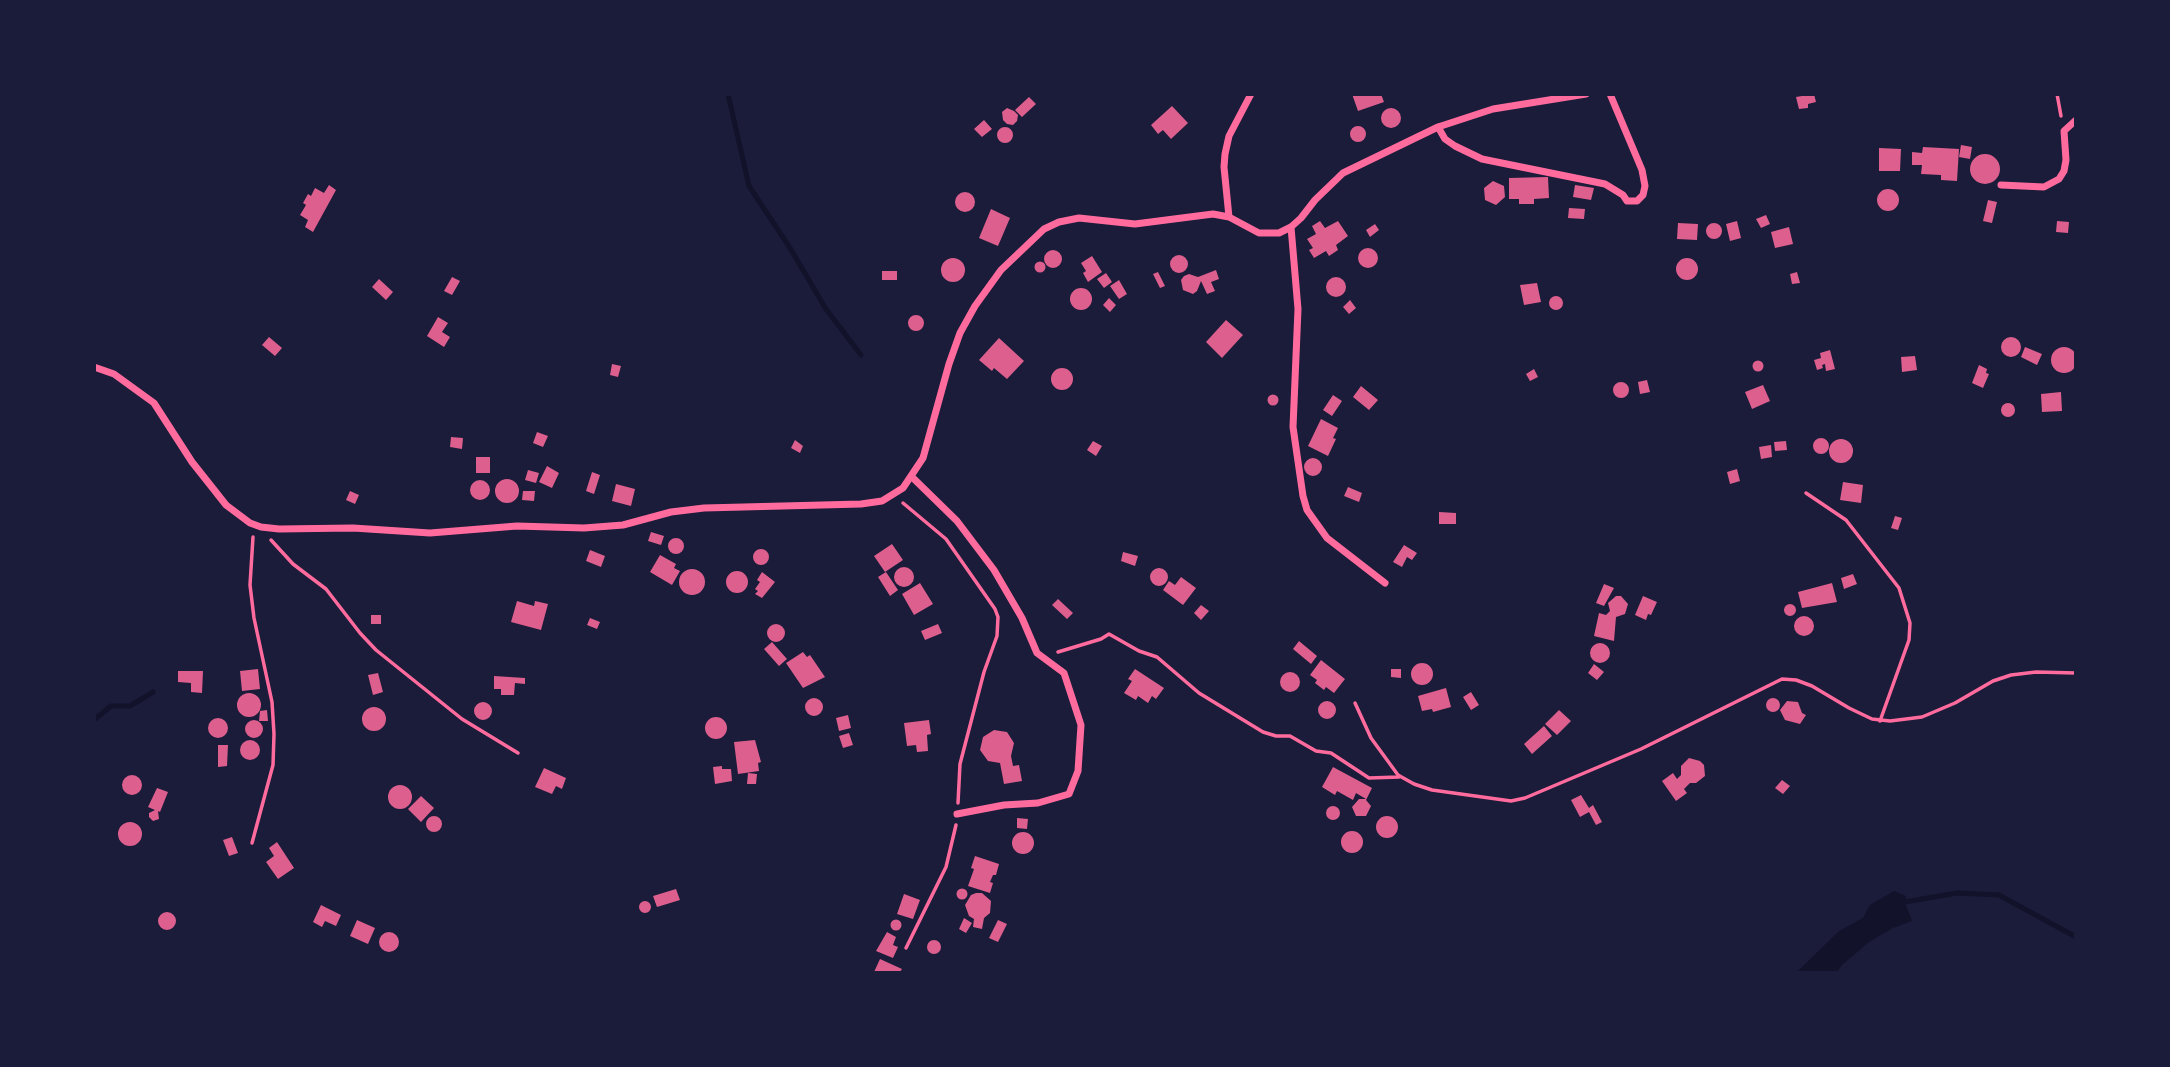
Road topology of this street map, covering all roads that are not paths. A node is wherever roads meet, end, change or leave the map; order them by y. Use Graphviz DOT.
graph roads {
  1 [pos="1251,94"];
  2 [pos="1586,94"];
  3 [pos="1610,94"];
  4 [pos="2076,120"];
  5 [pos="1438,127"];
  6 [pos="2001,185"];
  7 [pos="1228,217"];
  8 [pos="1291,227"];
  9 [pos="94,367"];
  10 [pos="912,477"];
  11 [pos="1385,583"];
  12 [pos="957,814"];
  1 -- 7 [label="street"];
  2 -- 5 [label="street"];
  3 -- 5 [label="street"];
  4 -- 6 [label="street"];
  5 -- 8 [label="street"];
  7 -- 8 [label="street"];
  7 -- 10 [label="street"];
  8 -- 11 [label="street"];
  9 -- 10 [label="street"];
  10 -- 12 [label="street"];
}
